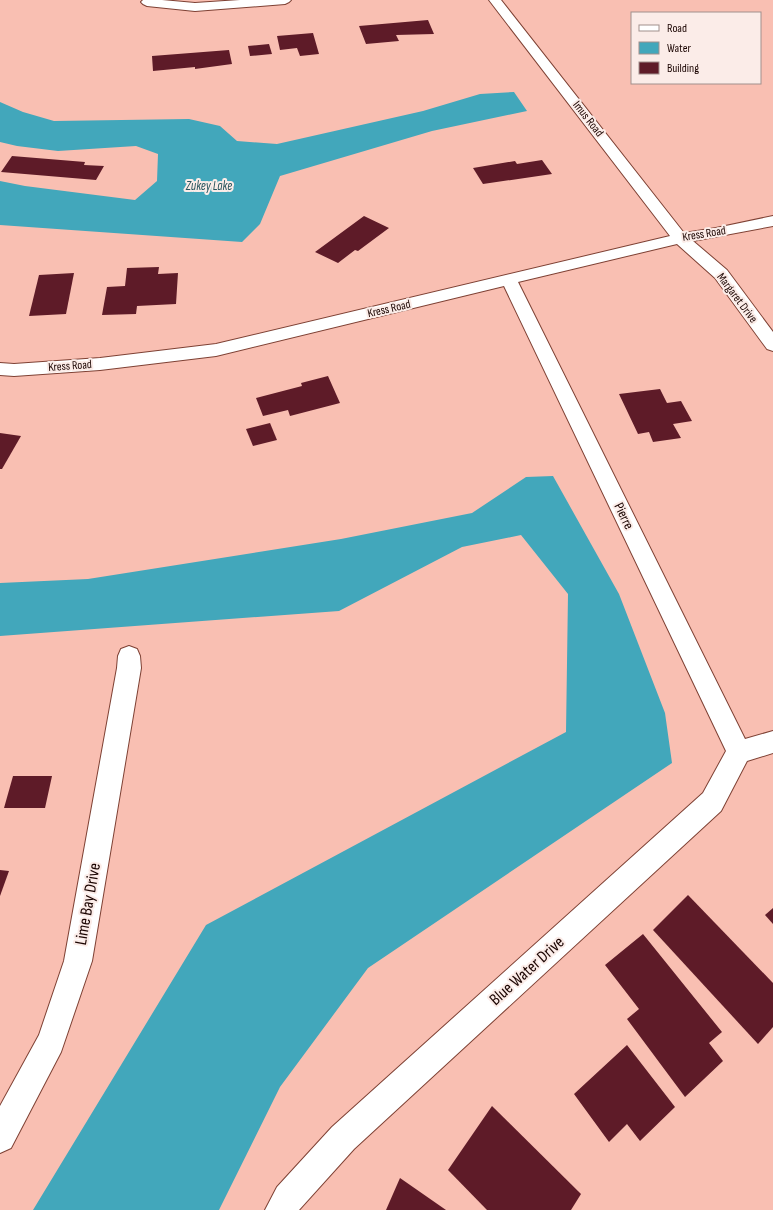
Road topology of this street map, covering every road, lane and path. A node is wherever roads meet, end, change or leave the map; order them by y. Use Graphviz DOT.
graph roads {
  1 [pos="285,0"];
  2 [pos="495,0"];
  3 [pos="147,2"];
  4 [pos="162,2"];
  5 [pos="773,221"];
  6 [pos="680,238"];
  7 [pos="509,280"];
  8 [pos="773,346"];
  9 [pos="0,369"];
  10 [pos="130,656"];
  11 [pos="773,742"];
  12 [pos="739,752"];
  13 [pos="0,1137"];
  14 [pos="281,1210"];
  1 -- 4 [label="street"];
  2 -- 6 [label="street, Imus Road"];
  3 -- 4 [label="street"];
  5 -- 6 [label="street, Kress Road"];
  6 -- 7 [label="street, Kress Road"];
  6 -- 8 [label="street, Margaret Drive"];
  7 -- 9 [label="street, Kress Road"];
  7 -- 12 [label="street, Pierre"];
  10 -- 13 [label="street, Lime Bay Drive"];
  11 -- 12 [label="street"];
  12 -- 14 [label="street, Blue Water Drive"];
}
